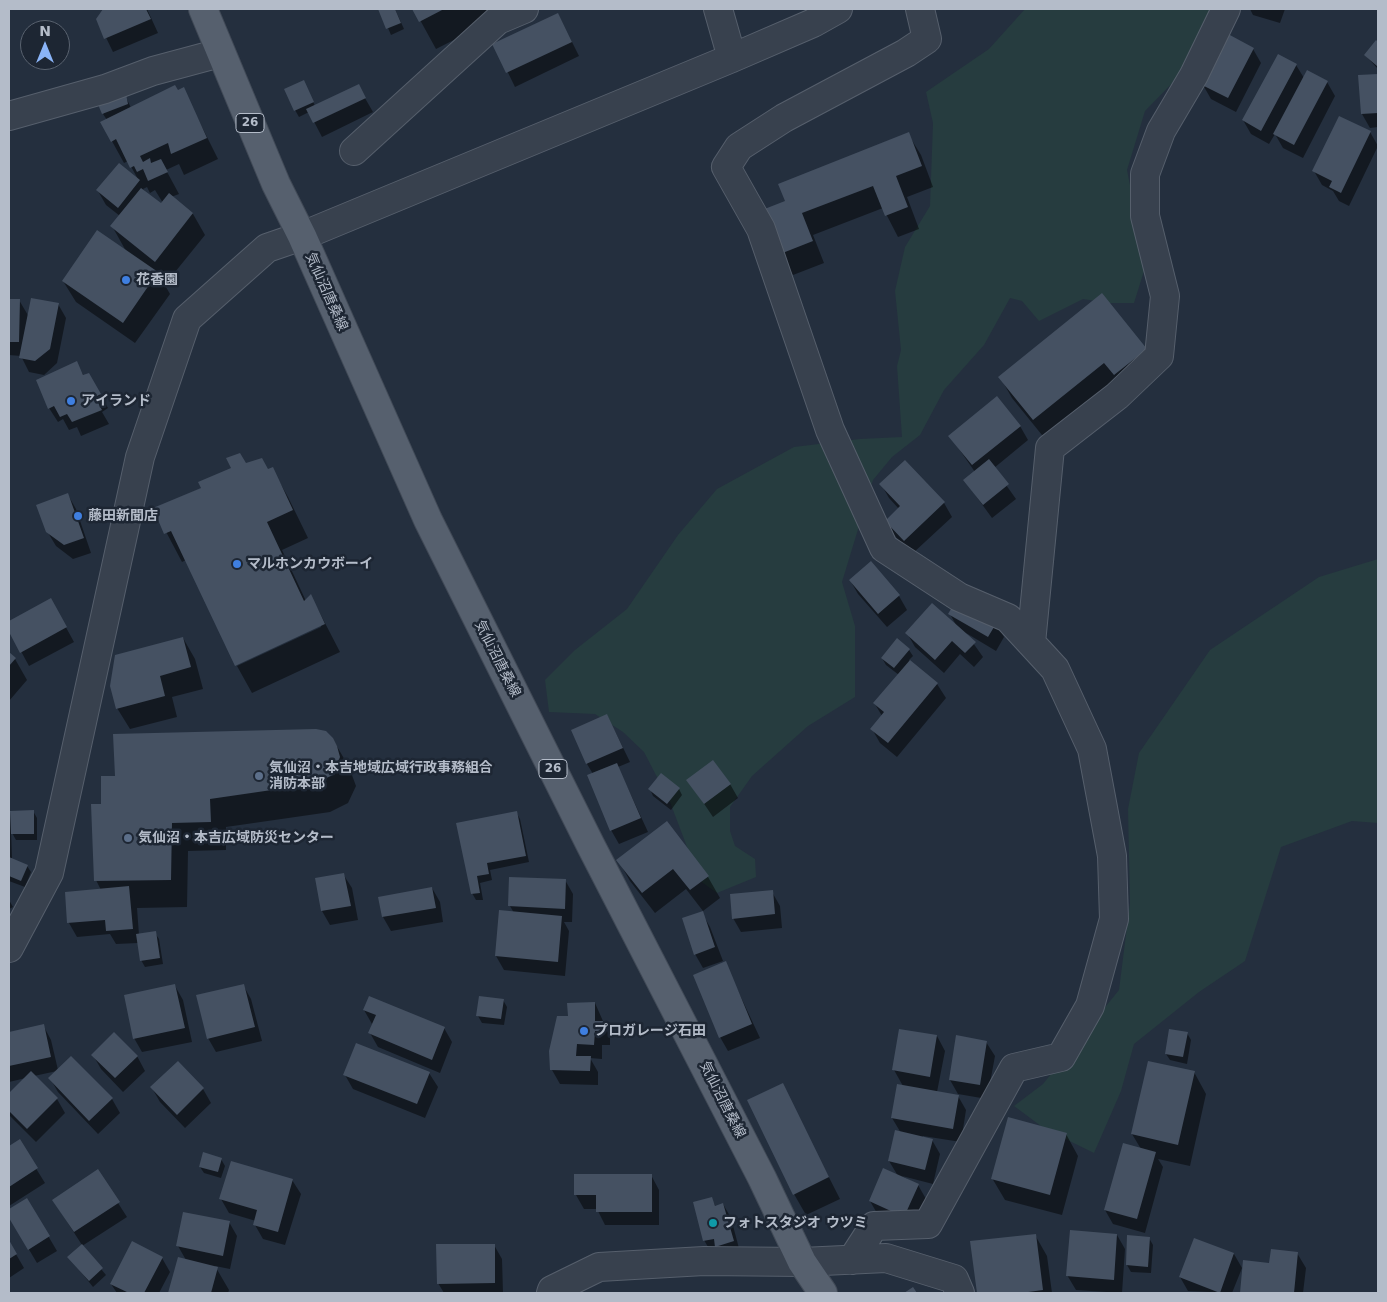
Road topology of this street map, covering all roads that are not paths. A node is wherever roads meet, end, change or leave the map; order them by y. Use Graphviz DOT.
graph roads {
  1 [pos="203,9"];
  2 [pos="524,9"];
  3 [pos="718,9"];
  4 [pos="838,9"];
  5 [pos="920,9"];
  6 [pos="1226,9"];
  7 [pos="220,53"];
  8 [pos="732,58"];
  9 [pos="9,116"];
  10 [pos="354,150"];
  11 [pos="302,236"];
  12 [pos="1031,643"];
  13 [pos="9,948"];
  14 [pos="852,1260"];
  15 [pos="802,1262"];
  16 [pos="551,1293"];
  17 [pos="823,1293"];
  18 [pos="960,1293"];
  1 -- 7 [label="main road, 気仙沼唐桑線 / 26"];
  2 -- 10 [label="street"];
  3 -- 8 [label="street"];
  4 -- 8 [label="street"];
  5 -- 12 [label="street"];
  6 -- 12 [label="street"];
  7 -- 9 [label="street"];
  7 -- 11 [label="main road, 気仙沼唐桑線 / 26"];
  8 -- 11 [label="street"];
  11 -- 13 [label="street"];
  11 -- 15 [label="main road, 気仙沼唐桑線 / 26"];
  12 -- 14 [label="street"];
  14 -- 15 [label="street"];
  14 -- 18 [label="street"];
  15 -- 16 [label="street"];
  15 -- 17 [label="main road, 気仙沼唐桑線 / 26"];
}
